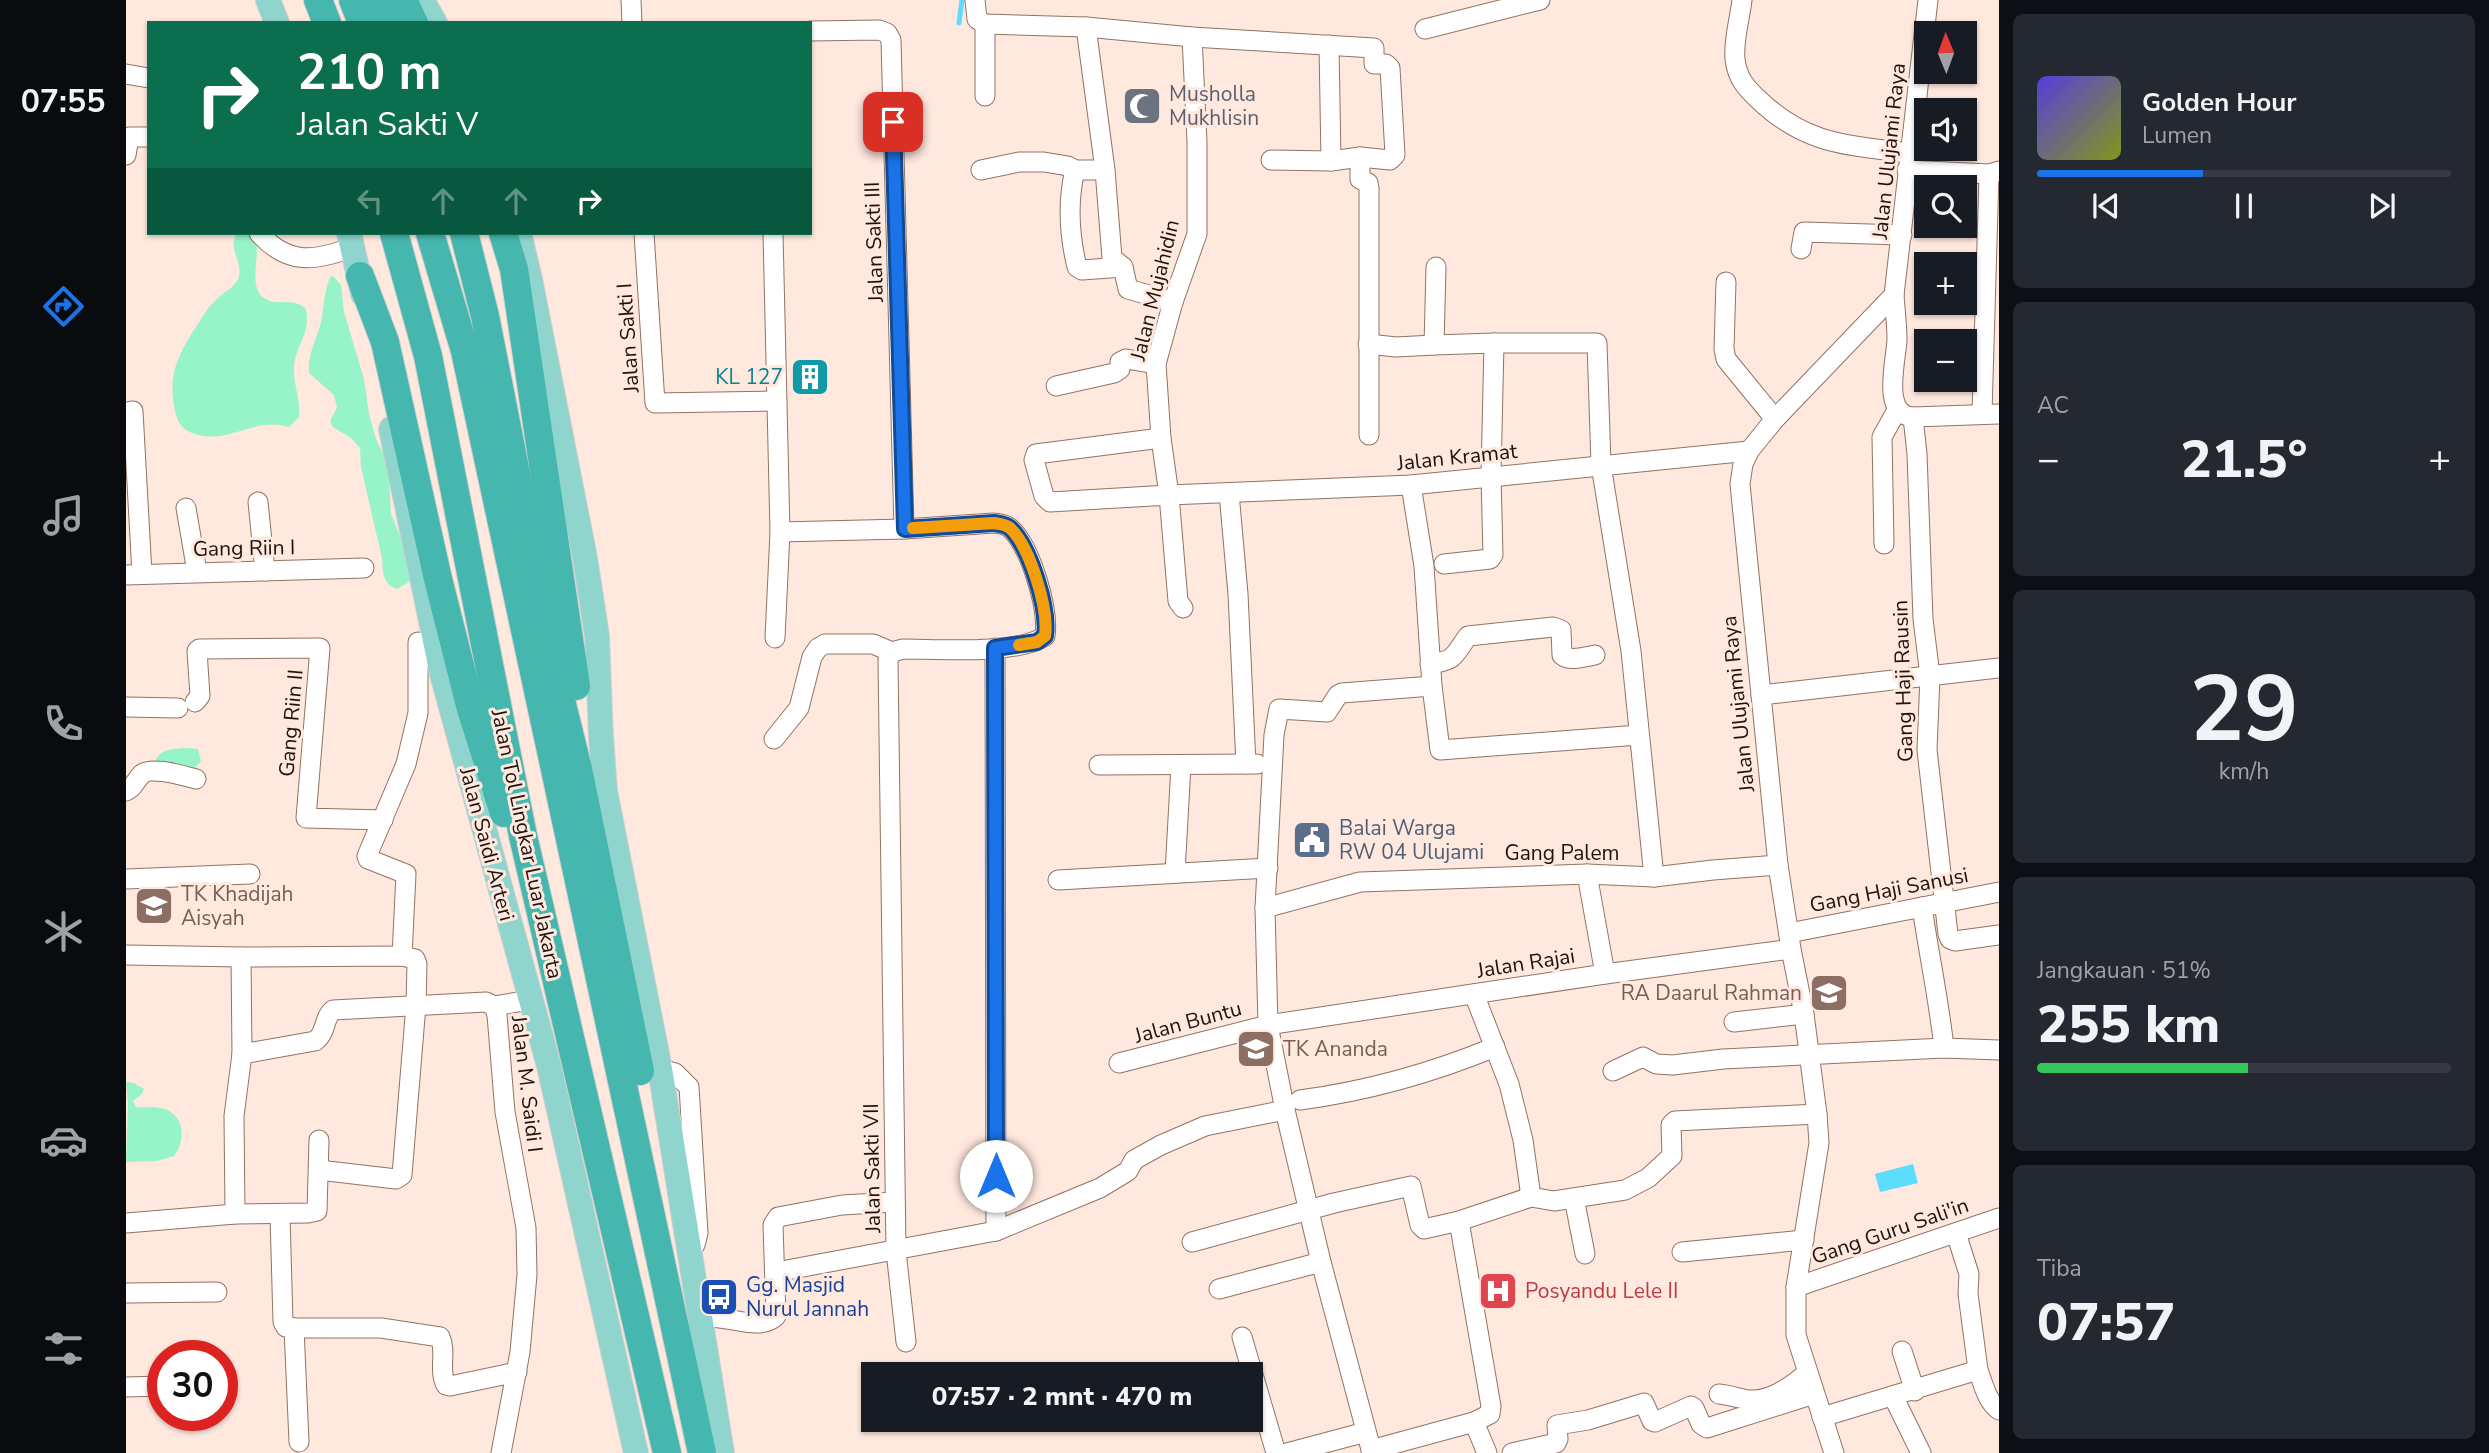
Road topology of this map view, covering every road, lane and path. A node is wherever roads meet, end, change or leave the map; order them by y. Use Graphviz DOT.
graph roads {
  1 [pos="268,0"];
  2 [pos="318,0"];
  3 [pos="353,0"];
  4 [pos="381,0"];
  5 [pos="403,0"];
  6 [pos="422,0"];
  7 [pos="631,0"];
  8 [pos="975,0"];
  9 [pos="1540,0"];
  10 [pos="1742,0"];
  11 [pos="1928,0"];
  12 [pos="276,21"];
  13 [pos="326,21"];
  14 [pos="361,21"];
  15 [pos="389,21"];
  16 [pos="413,21"];
  17 [pos="434,21"];
  18 [pos="632,21"];
  19 [pos="985,23"];
  20 [pos="1086,27"];
  21 [pos="1425,29"];
  22 [pos="812,31"];
  23 [pos="1192,37"];
  24 [pos="1329,45"];
  25 [pos="126,74"];
  26 [pos="147,78"];
  27 [pos="985,96"];
  28 [pos="147,137"];
  29 [pos="126,155"];
  30 [pos="1360,157"];
  31 [pos="1271,160"];
  32 [pos="1331,162"];
  33 [pos="1908,162"];
  34 [pos="981,170"];
  35 [pos="1075,170"];
  36 [pos="1105,170"];
  37 [pos="1994,172"];
  38 [pos="261,235"];
  39 [pos="395,235"];
  40 [pos="431,235"];
  41 [pos="465,235"];
  42 [pos="504,235"];
  43 [pos="519,235"];
  44 [pos="645,235"];
  45 [pos="773,235"];
  46 [pos="1902,235"];
  47 [pos="351,240"];
  48 [pos="1801,249"];
  49 [pos="1122,267"];
  50 [pos="1436,267"];
  51 [pos="359,276"];
  52 [pos="1726,282"];
  53 [pos="1894,295"];
  54 [pos="1173,302"];
  55 [pos="1992,340"];
  56 [pos="1494,343"];
  57 [pos="1368,344"];
  58 [pos="1434,345"];
  59 [pos="1156,364"];
  60 [pos="1056,386"];
  61 [pos="777,401"];
  62 [pos="126,412"];
  63 [pos="1905,413"];
  64 [pos="1990,414"];
  65 [pos="1775,419"];
  66 [pos="1369,435"];
  67 [pos="1161,439"];
  68 [pos="1749,451"];
  69 [pos="1601,465"];
  70 [pos="1491,476"];
  71 [pos="1411,485"];
  72 [pos="1229,493"];
  73 [pos="1169,495"];
  74 [pos="258,502"];
  75 [pos="186,508"];
  76 [pos="905,529"];
  77 [pos="779,532"];
  78 [pos="1884,544"];
  79 [pos="1444,564"];
  80 [pos="364,568"];
  81 [pos="265,571"];
  82 [pos="197,572"];
  83 [pos="134,575"];
  84 [pos="1183,608"];
  85 [pos="775,638"];
  86 [pos="418,642"];
  87 [pos="995,648"];
  88 [pos="892,652"];
  89 [pos="1595,655"];
  90 [pos="1430,664"];
  91 [pos="1999,668"];
  92 [pos="1930,676"];
  93 [pos="1432,686"];
  94 [pos="1761,695"];
  95 [pos="126,707"];
  96 [pos="1639,735"];
  97 [pos="774,738"];
  98 [pos="1246,764"];
  99 [pos="1272,764"];
  100 [pos="1099,765"];
  101 [pos="1181,765"];
  102 [pos="578,769"];
  103 [pos="196,779"];
  104 [pos="126,791"];
  105 [pos="383,820"];
  106 [pos="523,836"];
  107 [pos="1778,865"];
  108 [pos="1268,868"];
  109 [pos="1175,873"];
  110 [pos="250,874"];
  111 [pos="1587,874"];
  112 [pos="1654,877"];
  113 [pos="126,879"];
  114 [pos="1058,880"];
  115 [pos="1999,892"];
  116 [pos="1945,902"];
  117 [pos="1922,907"];
  118 [pos="1265,908"];
  119 [pos="1999,935"];
  120 [pos="1790,941"];
  121 [pos="126,954"];
  122 [pos="402,956"];
  123 [pos="241,957"];
  124 [pos="1605,974"];
  125 [pos="1474,994"];
  126 [pos="530,1000"];
  127 [pos="416,1005"];
  128 [pos="494,1006"];
  129 [pos="1804,1014"];
  130 [pos="1734,1022"];
  131 [pos="1268,1025"];
  132 [pos="1495,1047"];
  133 [pos="1944,1048"];
  134 [pos="1999,1050"];
  135 [pos="242,1054"];
  136 [pos="1810,1055"];
  137 [pos="1119,1063"];
  138 [pos="1613,1070"];
  139 [pos="1292,1105"];
  140 [pos="1817,1114"];
  141 [pos="319,1140"];
  142 [pos="319,1170"];
  143 [pos="1531,1197"];
  144 [pos="1574,1198"];
  145 [pos="895,1202"];
  146 [pos="1309,1210"];
  147 [pos="235,1214"];
  148 [pos="280,1215"];
  149 [pos="1999,1218"];
  150 [pos="1459,1221"];
  151 [pos="126,1223"];
  152 [pos="996,1231"];
  153 [pos="1956,1233"];
  154 [pos="1804,1240"];
  155 [pos="1192,1242"];
  156 [pos="895,1251"];
  157 [pos="1682,1252"];
  158 [pos="1585,1254"];
  159 [pos="1321,1262"];
  160 [pos="776,1272"];
  161 [pos="1796,1287"];
  162 [pos="1219,1289"];
  163 [pos="217,1292"];
  164 [pos="126,1293"];
  165 [pos="687,1320"];
  166 [pos="294,1328"];
  167 [pos="1242,1337"];
  168 [pos="906,1342"];
  169 [pos="1902,1351"];
  170 [pos="1978,1370"];
  171 [pos="517,1372"];
  172 [pos="1807,1373"];
  173 [pos="147,1386"];
  174 [pos="126,1387"];
  175 [pos="1915,1391"];
  176 [pos="1720,1394"];
  177 [pos="1814,1394"];
  178 [pos="1893,1396"];
  179 [pos="1999,1410"];
  180 [pos="1822,1417"];
  181 [pos="1474,1422"];
  182 [pos="299,1442"];
  183 [pos="1370,1445"];
  184 [pos="501,1453"];
  185 [pos="636,1453"];
  186 [pos="667,1453"];
  187 [pos="702,1453"];
  188 [pos="722,1453"];
  189 [pos="1276,1453"];
  190 [pos="1287,1453"];
  191 [pos="1487,1453"];
  192 [pos="1512,1453"];
  193 [pos="1834,1453"];
  194 [pos="1921,1453"];
  1 -- 12 [label="main road"];
  2 -- 13 [label="highway"];
  3 -- 14 [label="highway"];
  4 -- 15 [label="highway"];
  5 -- 16 [label="highway"];
  6 -- 17 [label="main road"];
  7 -- 18 [label="street"];
  8 -- 19 [label="street"];
  9 -- 21 [label="street"];
  10 -- 33 [label="street"];
  11 -- 33 [label="street, Jalan Ulujami Raya"];
  19 -- 20 [label="street"];
  19 -- 27 [label="street"];
  20 -- 23 [label="street"];
  20 -- 36 [label="street"];
  22 -- 76 [label="street, Jalan Sakti III"];
  23 -- 24 [label="street"];
  23 -- 54 [label="street, Jalan Mujahidin"];
  24 -- 30 [label="street"];
  24 -- 32 [label="street"];
  25 -- 26 [label="street"];
  28 -- 29 [label="street"];
  30 -- 32 [label="street"];
  30 -- 57 [label="street"];
  31 -- 32 [label="street"];
  33 -- 37 [label="street"];
  33 -- 46 [label="street, Jalan Ulujami Raya"];
  34 -- 35 [label="street"];
  35 -- 36 [label="street"];
  35 -- 49 [label="street"];
  36 -- 49 [label="street"];
  37 -- 55 [label="street"];
  38 -- 47 [label="street"];
  39 -- 106 [label="highway, Jalan Tol Lingkar Luar Jakarta"];
  40 -- 165 [label="highway, Jalan Tol Lingkar Luar Jakarta"];
  41 -- 102 [label="highway"];
  42 -- 102 [label="highway"];
  43 -- 165 [label="main road"];
  44 -- 61 [label="street, Jalan Sakti I"];
  45 -- 61 [label="street"];
  46 -- 48 [label="street"];
  46 -- 53 [label="street, Jalan Ulujami Raya"];
  47 -- 51 [label="main road, Jalan Saidi Arteri"];
  49 -- 54 [label="street"];
  50 -- 58 [label="street"];
  51 -- 106 [label="highway"];
  51 -- 126 [label="main road, Jalan Saidi Arteri"];
  52 -- 65 [label="street"];
  53 -- 63 [label="street, Gang Haji Rausin"];
  53 -- 65 [label="street, Jalan Ulujami Raya"];
  54 -- 59 [label="street, Jalan Mujahidin"];
  55 -- 64 [label="street"];
  56 -- 58 [label="street"];
  56 -- 69 [label="street"];
  56 -- 70 [label="street"];
  57 -- 58 [label="street"];
  57 -- 66 [label="street"];
  59 -- 60 [label="street"];
  59 -- 67 [label="street, Jalan Mujahidin"];
  61 -- 77 [label="street"];
  62 -- 83 [label="street"];
  63 -- 64 [label="street"];
  63 -- 78 [label="street"];
  63 -- 92 [label="street, Gang Haji Rausin"];
  65 -- 68 [label="street, Jalan Ulujami Raya"];
  67 -- 73 [label="street, Jalan Mujahidin"];
  67 -- 73 [label="street, Jalan Kramat"];
  68 -- 69 [label="street, Jalan Kramat"];
  68 -- 94 [label="street, Jalan Ulujami Raya"];
  69 -- 70 [label="street, Jalan Kramat"];
  69 -- 96 [label="street"];
  70 -- 71 [label="street, Jalan Kramat"];
  70 -- 79 [label="street"];
  71 -- 72 [label="street, Jalan Kramat"];
  71 -- 90 [label="street"];
  72 -- 73 [label="street, Jalan Kramat"];
  72 -- 98 [label="street"];
  73 -- 84 [label="street, Jalan Mujahidin"];
  74 -- 81 [label="street"];
  75 -- 82 [label="street"];
  76 -- 77 [label="street"];
  76 -- 87 [label="street"];
  77 -- 85 [label="street"];
  80 -- 81 [label="street, Gang Riin I"];
  81 -- 82 [label="street, Gang Riin I"];
  82 -- 83 [label="street, Gang Riin I"];
  86 -- 105 [label="street"];
  87 -- 88 [label="street"];
  87 -- 152 [label="street"];
  88 -- 97 [label="street"];
  88 -- 145 [label="street, Jalan Sakti VII"];
  89 -- 90 [label="street"];
  90 -- 93 [label="street"];
  91 -- 92 [label="street"];
  92 -- 94 [label="street"];
  92 -- 116 [label="street, Gang Haji Rausin"];
  93 -- 96 [label="street"];
  93 -- 99 [label="street"];
  94 -- 107 [label="street, Jalan Ulujami Raya"];
  95 -- 105 [label="street, Gang Riin II"];
  96 -- 112 [label="street"];
  98 -- 99 [label="street"];
  98 -- 101 [label="street"];
  99 -- 108 [label="street"];
  100 -- 101 [label="street"];
  101 -- 109 [label="street"];
  102 -- 165 [label="highway"];
  103 -- 104 [label="street"];
  105 -- 122 [label="street"];
  106 -- 186 [label="highway, Jalan Tol Lingkar Luar Jakarta"];
  107 -- 112 [label="street, Gang Palem"];
  107 -- 120 [label="street, Jalan Ulujami Raya"];
  108 -- 109 [label="street"];
  108 -- 118 [label="street"];
  109 -- 114 [label="street"];
  110 -- 113 [label="street"];
  111 -- 112 [label="street, Gang Palem"];
  111 -- 118 [label="street, Gang Palem"];
  111 -- 124 [label="street"];
  115 -- 116 [label="street, Gang Haji Sanusi"];
  116 -- 117 [label="street, Gang Haji Sanusi"];
  116 -- 119 [label="street, Gang Haji Rausin"];
  117 -- 120 [label="street, Gang Haji Sanusi"];
  117 -- 133 [label="street"];
  118 -- 131 [label="street"];
  120 -- 124 [label="street, Jalan Rajai"];
  120 -- 129 [label="street, Jalan Ulujami Raya"];
  121 -- 123 [label="street"];
  122 -- 123 [label="street"];
  122 -- 127 [label="street"];
  123 -- 135 [label="street"];
  124 -- 125 [label="street, Jalan Rajai"];
  125 -- 131 [label="street, Jalan Rajai"];
  125 -- 132 [label="street"];
  126 -- 128 [label="street"];
  126 -- 185 [label="main road, Jalan Saidi Arteri"];
  127 -- 128 [label="street, Jalan M. Saidi I"];
  127 -- 135 [label="street, Jalan M. Saidi I"];
  127 -- 142 [label="street"];
  128 -- 171 [label="street, Jalan M. Saidi I"];
  129 -- 130 [label="street"];
  129 -- 136 [label="street, Jalan Ulujami Raya"];
  131 -- 137 [label="street, Jalan Buntu"];
  131 -- 139 [label="street"];
  132 -- 139 [label="street, Jalan Sakti VII"];
  132 -- 143 [label="street"];
  133 -- 134 [label="street"];
  133 -- 136 [label="street"];
  135 -- 147 [label="street"];
  136 -- 138 [label="street"];
  136 -- 140 [label="street, Jalan Ulujami Raya"];
  139 -- 146 [label="street"];
  139 -- 152 [label="street, Jalan Sakti VII"];
  140 -- 144 [label="street"];
  140 -- 154 [label="street, Jalan Ulujami Raya"];
  141 -- 142 [label="street"];
  142 -- 148 [label="street"];
  143 -- 144 [label="street"];
  143 -- 150 [label="street"];
  144 -- 158 [label="street"];
  145 -- 156 [label="street, Jalan Sakti VII"];
  145 -- 160 [label="street"];
  146 -- 150 [label="street"];
  146 -- 155 [label="street"];
  146 -- 159 [label="street"];
  147 -- 148 [label="street"];
  147 -- 151 [label="street"];
  148 -- 166 [label="street"];
  149 -- 153 [label="street, Gang Guru Sali'in"];
  150 -- 181 [label="street"];
  152 -- 156 [label="street, Jalan Sakti VII"];
  153 -- 161 [label="street, Gang Guru Sali'in"];
  153 -- 170 [label="street"];
  154 -- 157 [label="street"];
  154 -- 161 [label="street, Jalan Ulujami Raya"];
  156 -- 160 [label="street"];
  156 -- 168 [label="street"];
  159 -- 162 [label="street"];
  159 -- 183 [label="street"];
  160 -- 165 [label="street"];
  161 -- 172 [label="street, Jalan Ulujami Raya"];
  163 -- 164 [label="street"];
  165 -- 187 [label="highway, Jalan Tol Lingkar Luar Jakarta"];
  165 -- 188 [label="main road"];
  166 -- 171 [label="street"];
  166 -- 182 [label="street"];
  167 -- 189 [label="street"];
  169 -- 175 [label="street"];
  170 -- 175 [label="street"];
  170 -- 179 [label="street"];
  171 -- 184 [label="street, Jalan M. Saidi I"];
  172 -- 176 [label="street"];
  172 -- 177 [label="street, Jalan Ulujami Raya"];
  173 -- 174 [label="street"];
  175 -- 178 [label="street"];
  177 -- 180 [label="street, Jalan Ulujami Raya"];
  177 -- 192 [label="street"];
  178 -- 180 [label="street"];
  178 -- 194 [label="street"];
  180 -- 193 [label="street, Jalan Ulujami Raya"];
  181 -- 183 [label="street"];
  181 -- 191 [label="street"];
  183 -- 190 [label="street"];
}
